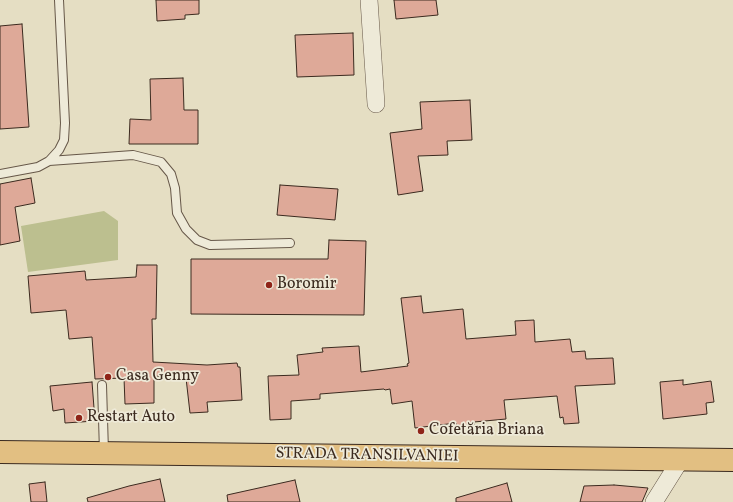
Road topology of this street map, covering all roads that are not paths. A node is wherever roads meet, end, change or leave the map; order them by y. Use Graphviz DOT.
graph roads {
  1 [pos="59,0"];
  2 [pos="369,0"];
  3 [pos="376,104"];
  4 [pos="49,160"];
  5 [pos="0,174"];
  6 [pos="290,243"];
  7 [pos="102,386"];
  8 [pos="0,452"];
  9 [pos="104,453"];
  10 [pos="681,459"];
  11 [pos="733,460"];
  12 [pos="654,502"];
  1 -- 4 [label="lane"];
  2 -- 3 [label="street"];
  4 -- 5 [label="lane"];
  4 -- 6 [label="lane"];
  7 -- 9 [label="lane"];
  8 -- 9 [label="main road, STRADA TRANSILVANIEI"];
  9 -- 10 [label="main road, STRADA TRANSILVANIEI"];
  10 -- 11 [label="main road, STRADA TRANSILVANIEI"];
  10 -- 12 [label="street"];
}
